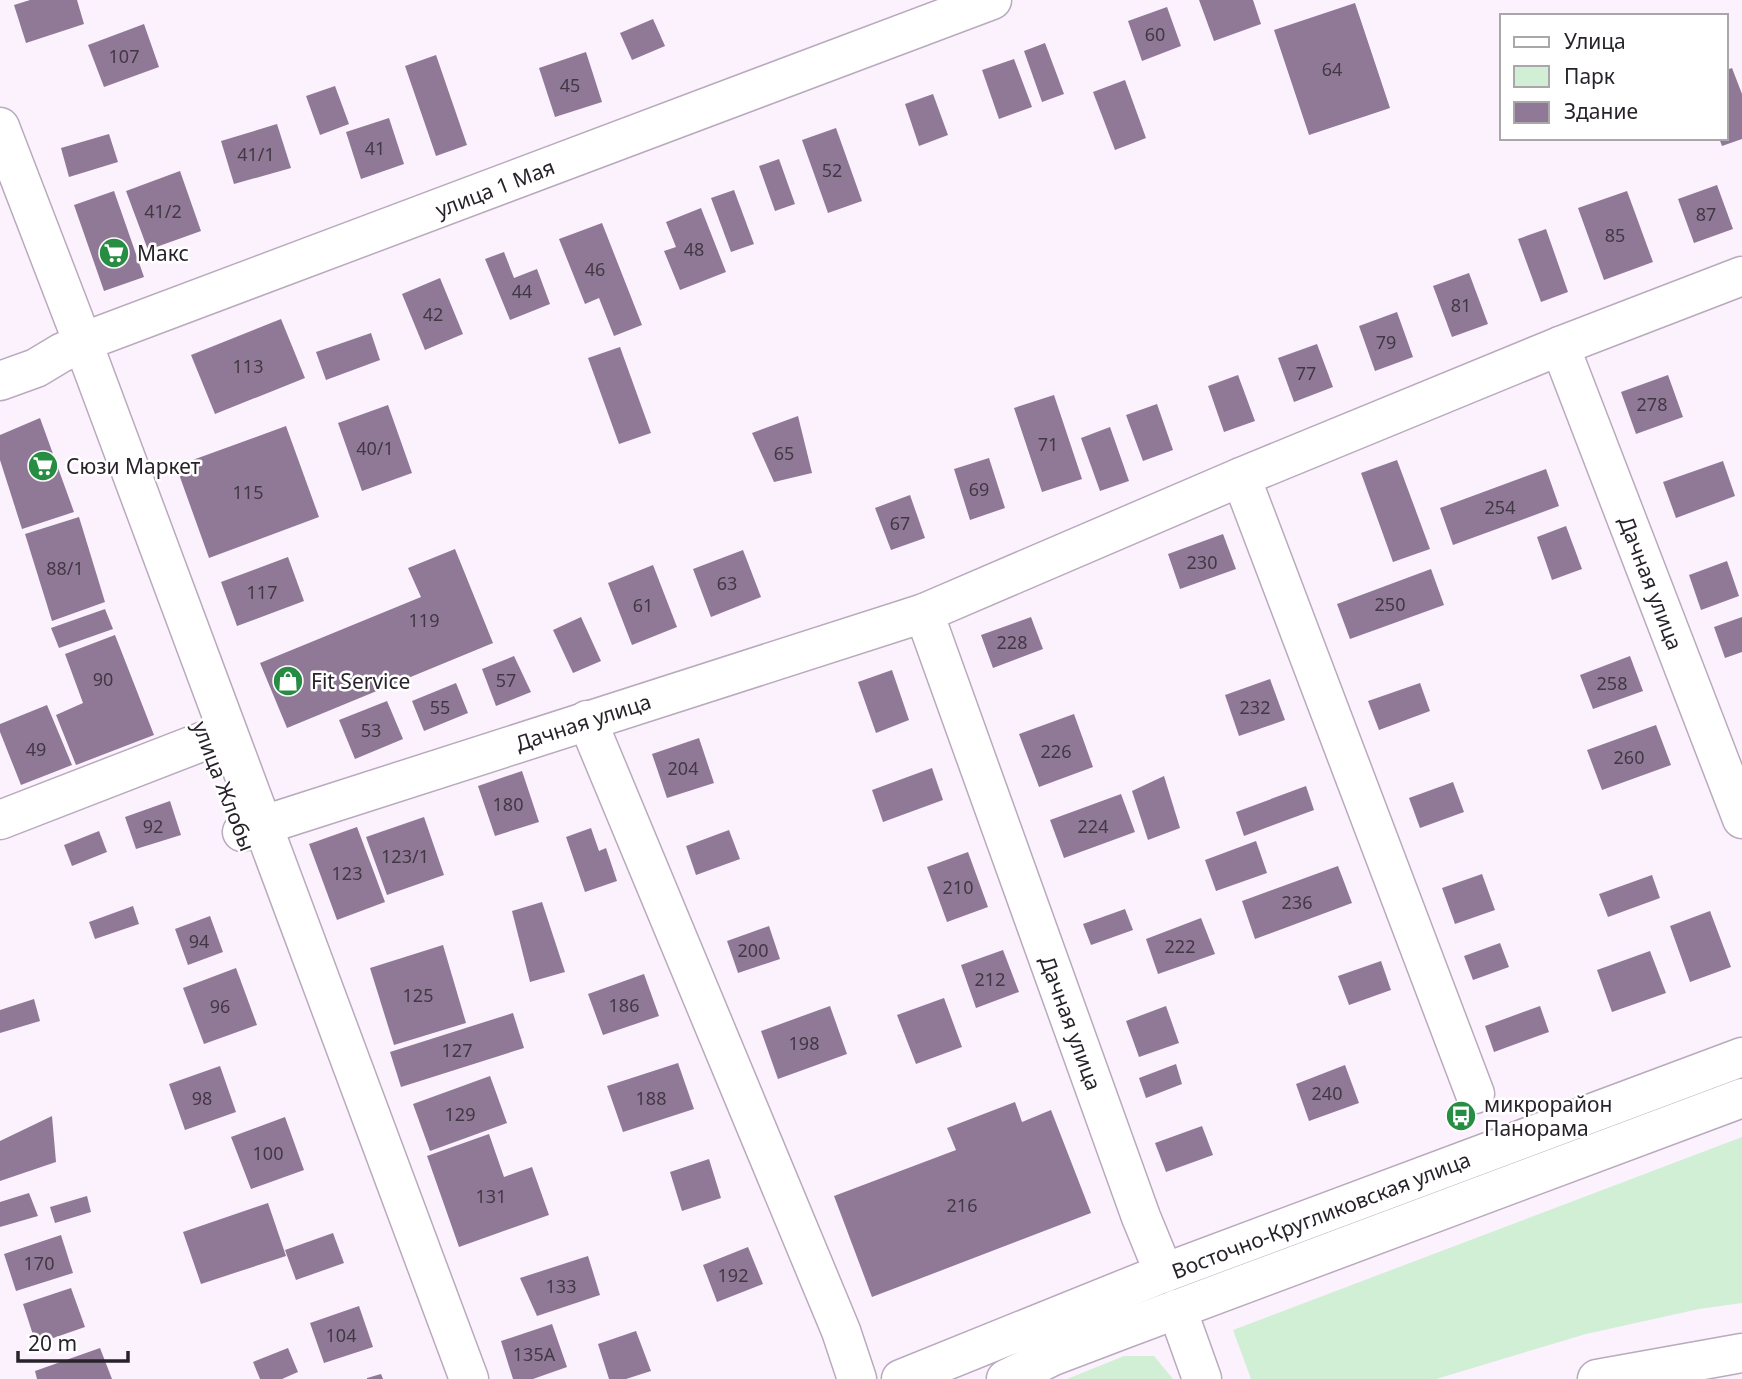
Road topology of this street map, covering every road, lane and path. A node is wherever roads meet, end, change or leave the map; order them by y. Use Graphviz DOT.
graph roads {
  1 [pos="992,0"];
  2 [pos="0,127"];
  3 [pos="0,195"];
  4 [pos="1742,276"];
  5 [pos="1560,346"];
  6 [pos="72,348"];
  7 [pos="0,381"];
  8 [pos="1241,477"];
  9 [pos="924,613"];
  10 [pos="587,720"];
  11 [pos="216,735"];
  12 [pos="1742,819"];
  13 [pos="0,820"];
  14 [pos="253,829"];
  15 [pos="1742,1056"];
  16 [pos="1475,1094"];
  17 [pos="1742,1098"];
  18 [pos="1164,1273"];
  19 [pos="1177,1309"];
  20 [pos="1742,1353"];
  21 [pos="444,1379"];
  22 [pos="469,1379"];
  23 [pos="857,1379"];
  24 [pos="901,1379"];
  25 [pos="1006,1379"];
  26 [pos="1202,1379"];
  27 [pos="1597,1379"];
  1 -- 6 [label="street, улица 1 Мая"];
  2 -- 6 [label="street"];
  3 -- 6 [label="street, улица Жлобы"];
  4 -- 5 [label="street, Дачная улица"];
  5 -- 8 [label="street, Дачная улица"];
  5 -- 12 [label="street, Дачная улица"];
  6 -- 7 [label="street, улица 1 Мая"];
  6 -- 11 [label="street, улица Жлобы"];
  8 -- 9 [label="street, Дачная улица"];
  8 -- 16 [label="street"];
  9 -- 10 [label="street, Дачная улица"];
  9 -- 18 [label="street, Дачная улица"];
  10 -- 14 [label="street, Дачная улица"];
  10 -- 23 [label="street"];
  11 -- 13 [label="street"];
  11 -- 14 [label="street, улица Жлобы"];
  14 -- 21 [label="street, улица Жлобы"];
  14 -- 22 [label="street, улица Жлобы"];
  15 -- 18 [label="street, Восточно-Кругликовская улица"];
  17 -- 19 [label="street, Восточно-Кругликовская улица"];
  18 -- 24 [label="street, Восточно-Кругликовская улица"];
  19 -- 25 [label="street, Восточно-Кругликовская улица"];
  19 -- 26 [label="street"];
  20 -- 27 [label="street"];
}
